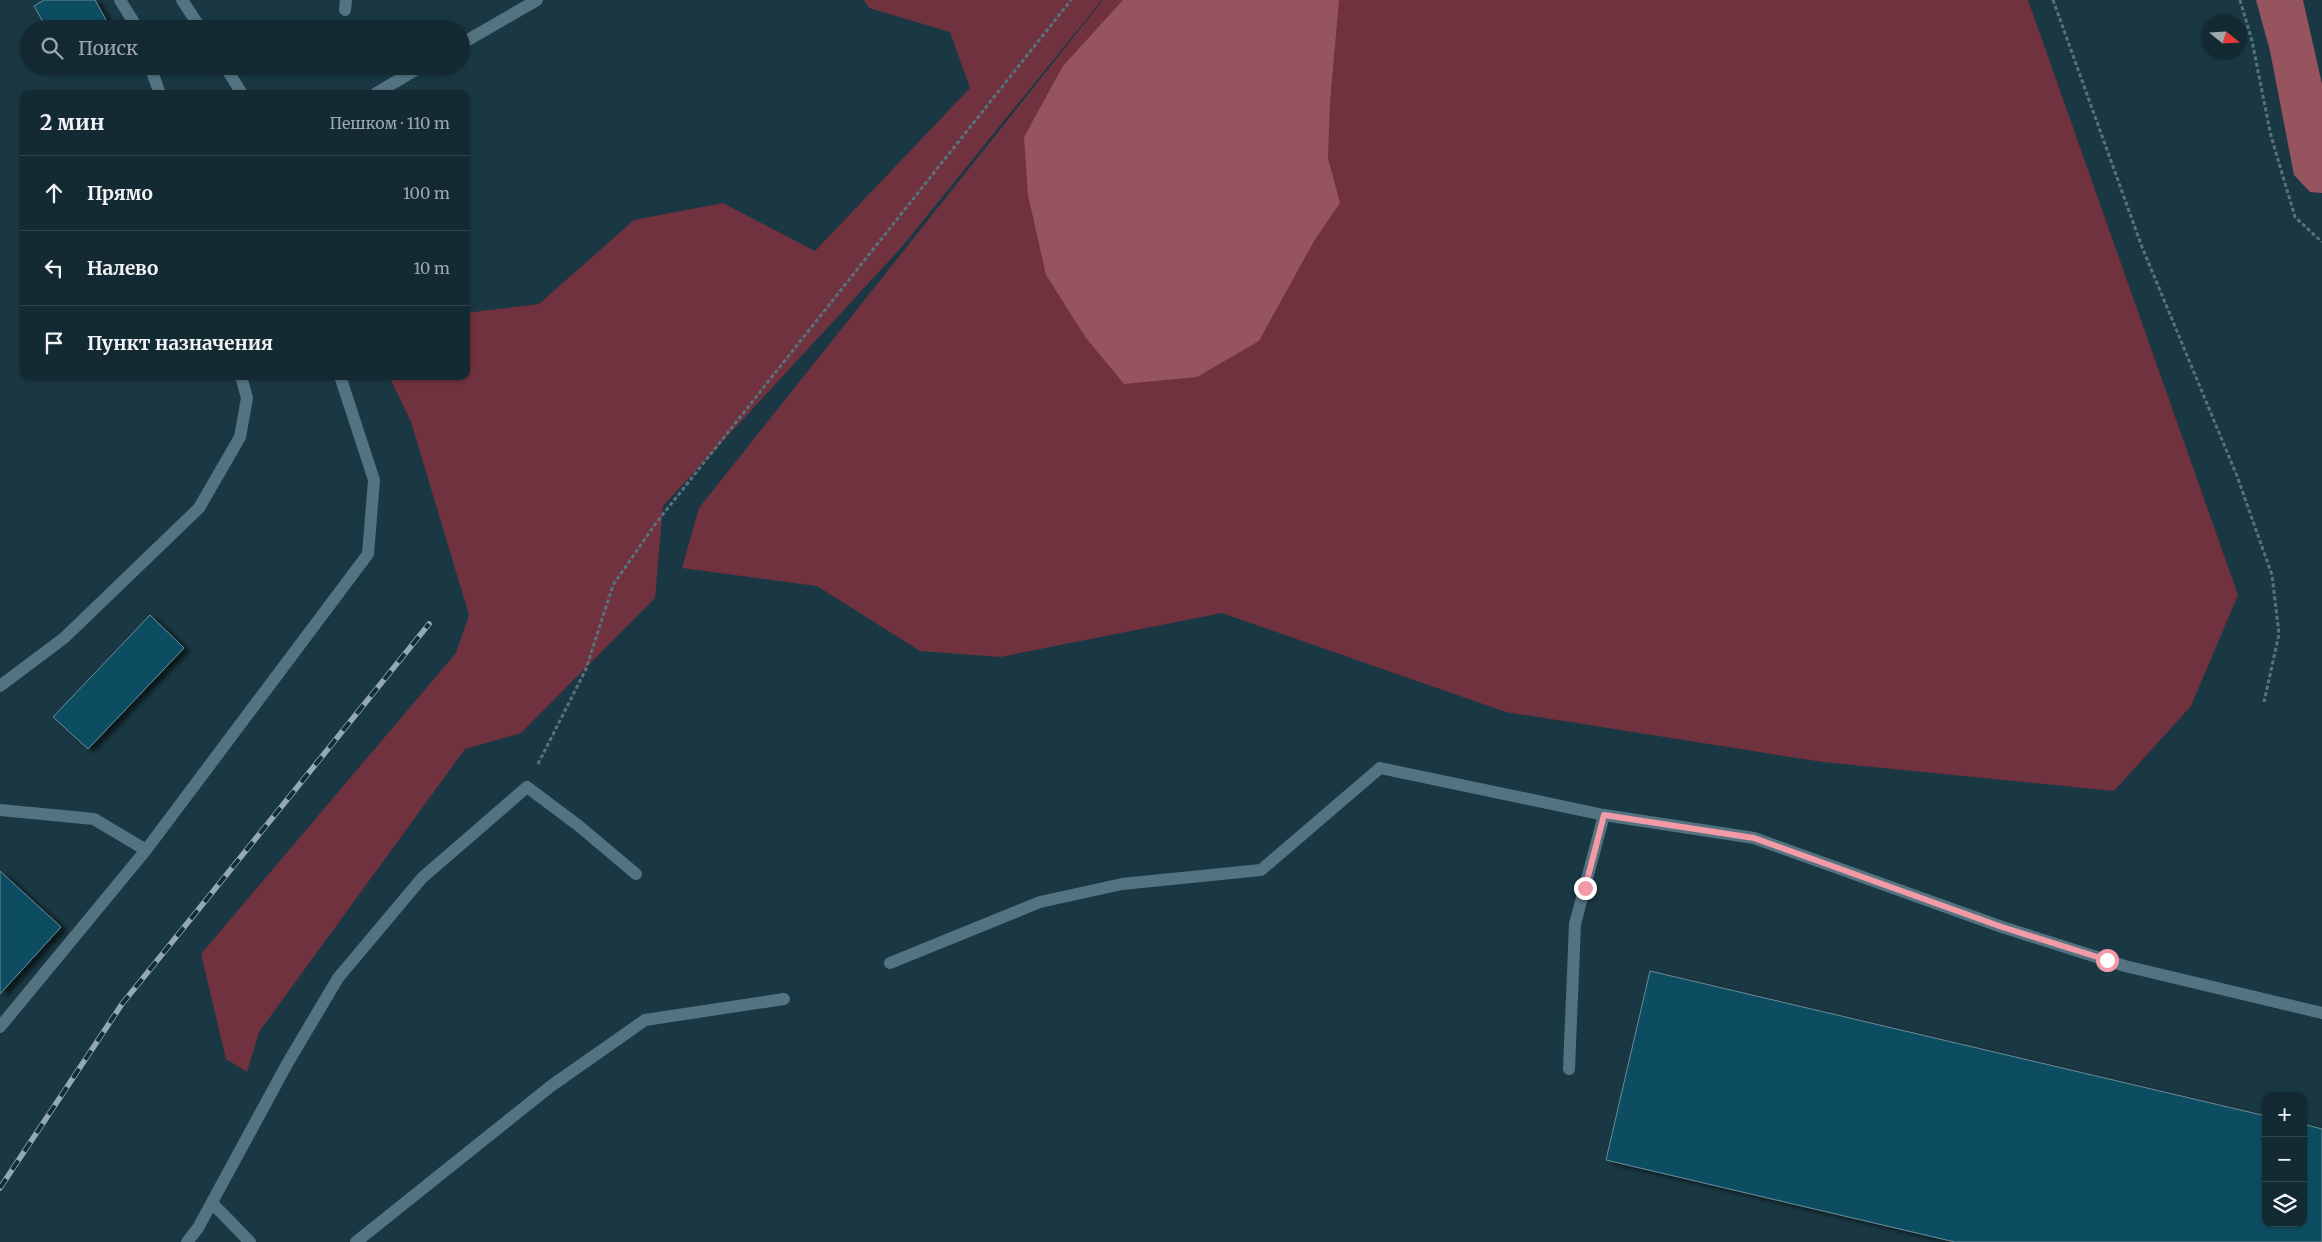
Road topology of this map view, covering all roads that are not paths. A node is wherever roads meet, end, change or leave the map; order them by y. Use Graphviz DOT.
graph roads {
  1 [pos="120,0"];
  2 [pos="182,0"];
  3 [pos="537,0"];
  4 [pos="132,20"];
  5 [pos="195,20"];
  6 [pos="470,39"];
  7 [pos="153,75"];
  8 [pos="230,75"];
  9 [pos="407,75"];
  10 [pos="159,90"];
  11 [pos="240,90"];
  12 [pos="382,90"];
  13 [pos="242,380"];
  14 [pos="341,380"];
  15 [pos="0,686"];
  16 [pos="0,810"];
  17 [pos="1604,815"];
  18 [pos="146,850"];
  19 [pos="636,874"];
  20 [pos="890,963"];
  21 [pos="784,999"];
  22 [pos="2322,1013"];
  23 [pos="0,1027"];
  24 [pos="1569,1069"];
  25 [pos="212,1203"];
  26 [pos="187,1242"];
  27 [pos="250,1242"];
  28 [pos="356,1242"];
  1 -- 4 [label="lane"];
  2 -- 5 [label="lane"];
  3 -- 6 [label="lane"];
  7 -- 10 [label="lane"];
  8 -- 11 [label="lane"];
  9 -- 12 [label="lane"];
  13 -- 15 [label="lane"];
  14 -- 18 [label="lane"];
  16 -- 18 [label="lane"];
  17 -- 20 [label="lane"];
  17 -- 22 [label="lane"];
  17 -- 24 [label="lane"];
  18 -- 23 [label="lane"];
  19 -- 25 [label="lane"];
  21 -- 28 [label="lane"];
  25 -- 26 [label="lane"];
  25 -- 27 [label="lane"];
}
